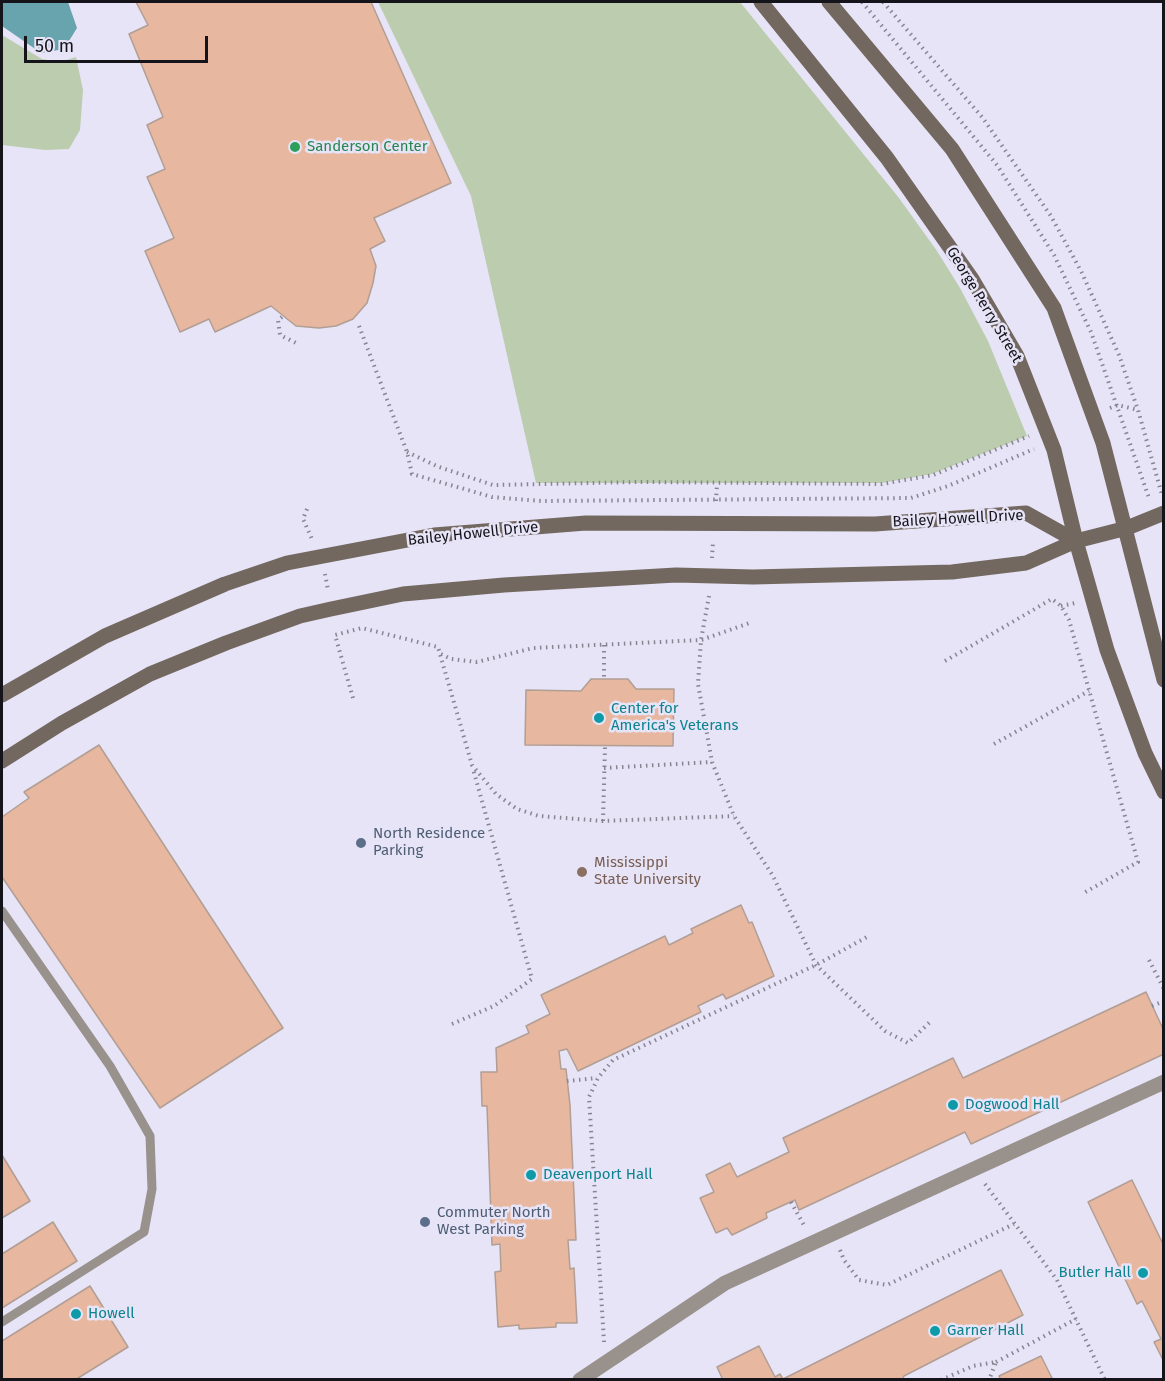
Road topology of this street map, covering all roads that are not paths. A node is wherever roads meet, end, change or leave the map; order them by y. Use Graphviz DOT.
graph roads {
  1 [pos="760,2"];
  2 [pos="828,2"];
  3 [pos="1164,513"];
  4 [pos="1127,528"];
  5 [pos="1076,541"];
  6 [pos="1164,680"];
  7 [pos="2,695"];
  8 [pos="2,761"];
  9 [pos="1164,792"];
  10 [pos="2,911"];
  11 [pos="1164,1082"];
  12 [pos="2,1322"];
  13 [pos="580,1380"];
  1 -- 5 [label="street, George Perry Street"];
  2 -- 4 [label="street"];
  3 -- 4 [label="street"];
  4 -- 5 [label="street"];
  4 -- 6 [label="street"];
  5 -- 7 [label="street, Bailey Howell Drive"];
  5 -- 8 [label="street"];
  5 -- 9 [label="street, George Perry Street"];
  10 -- 12 [label="lane"];
  11 -- 13 [label="street"];
}
